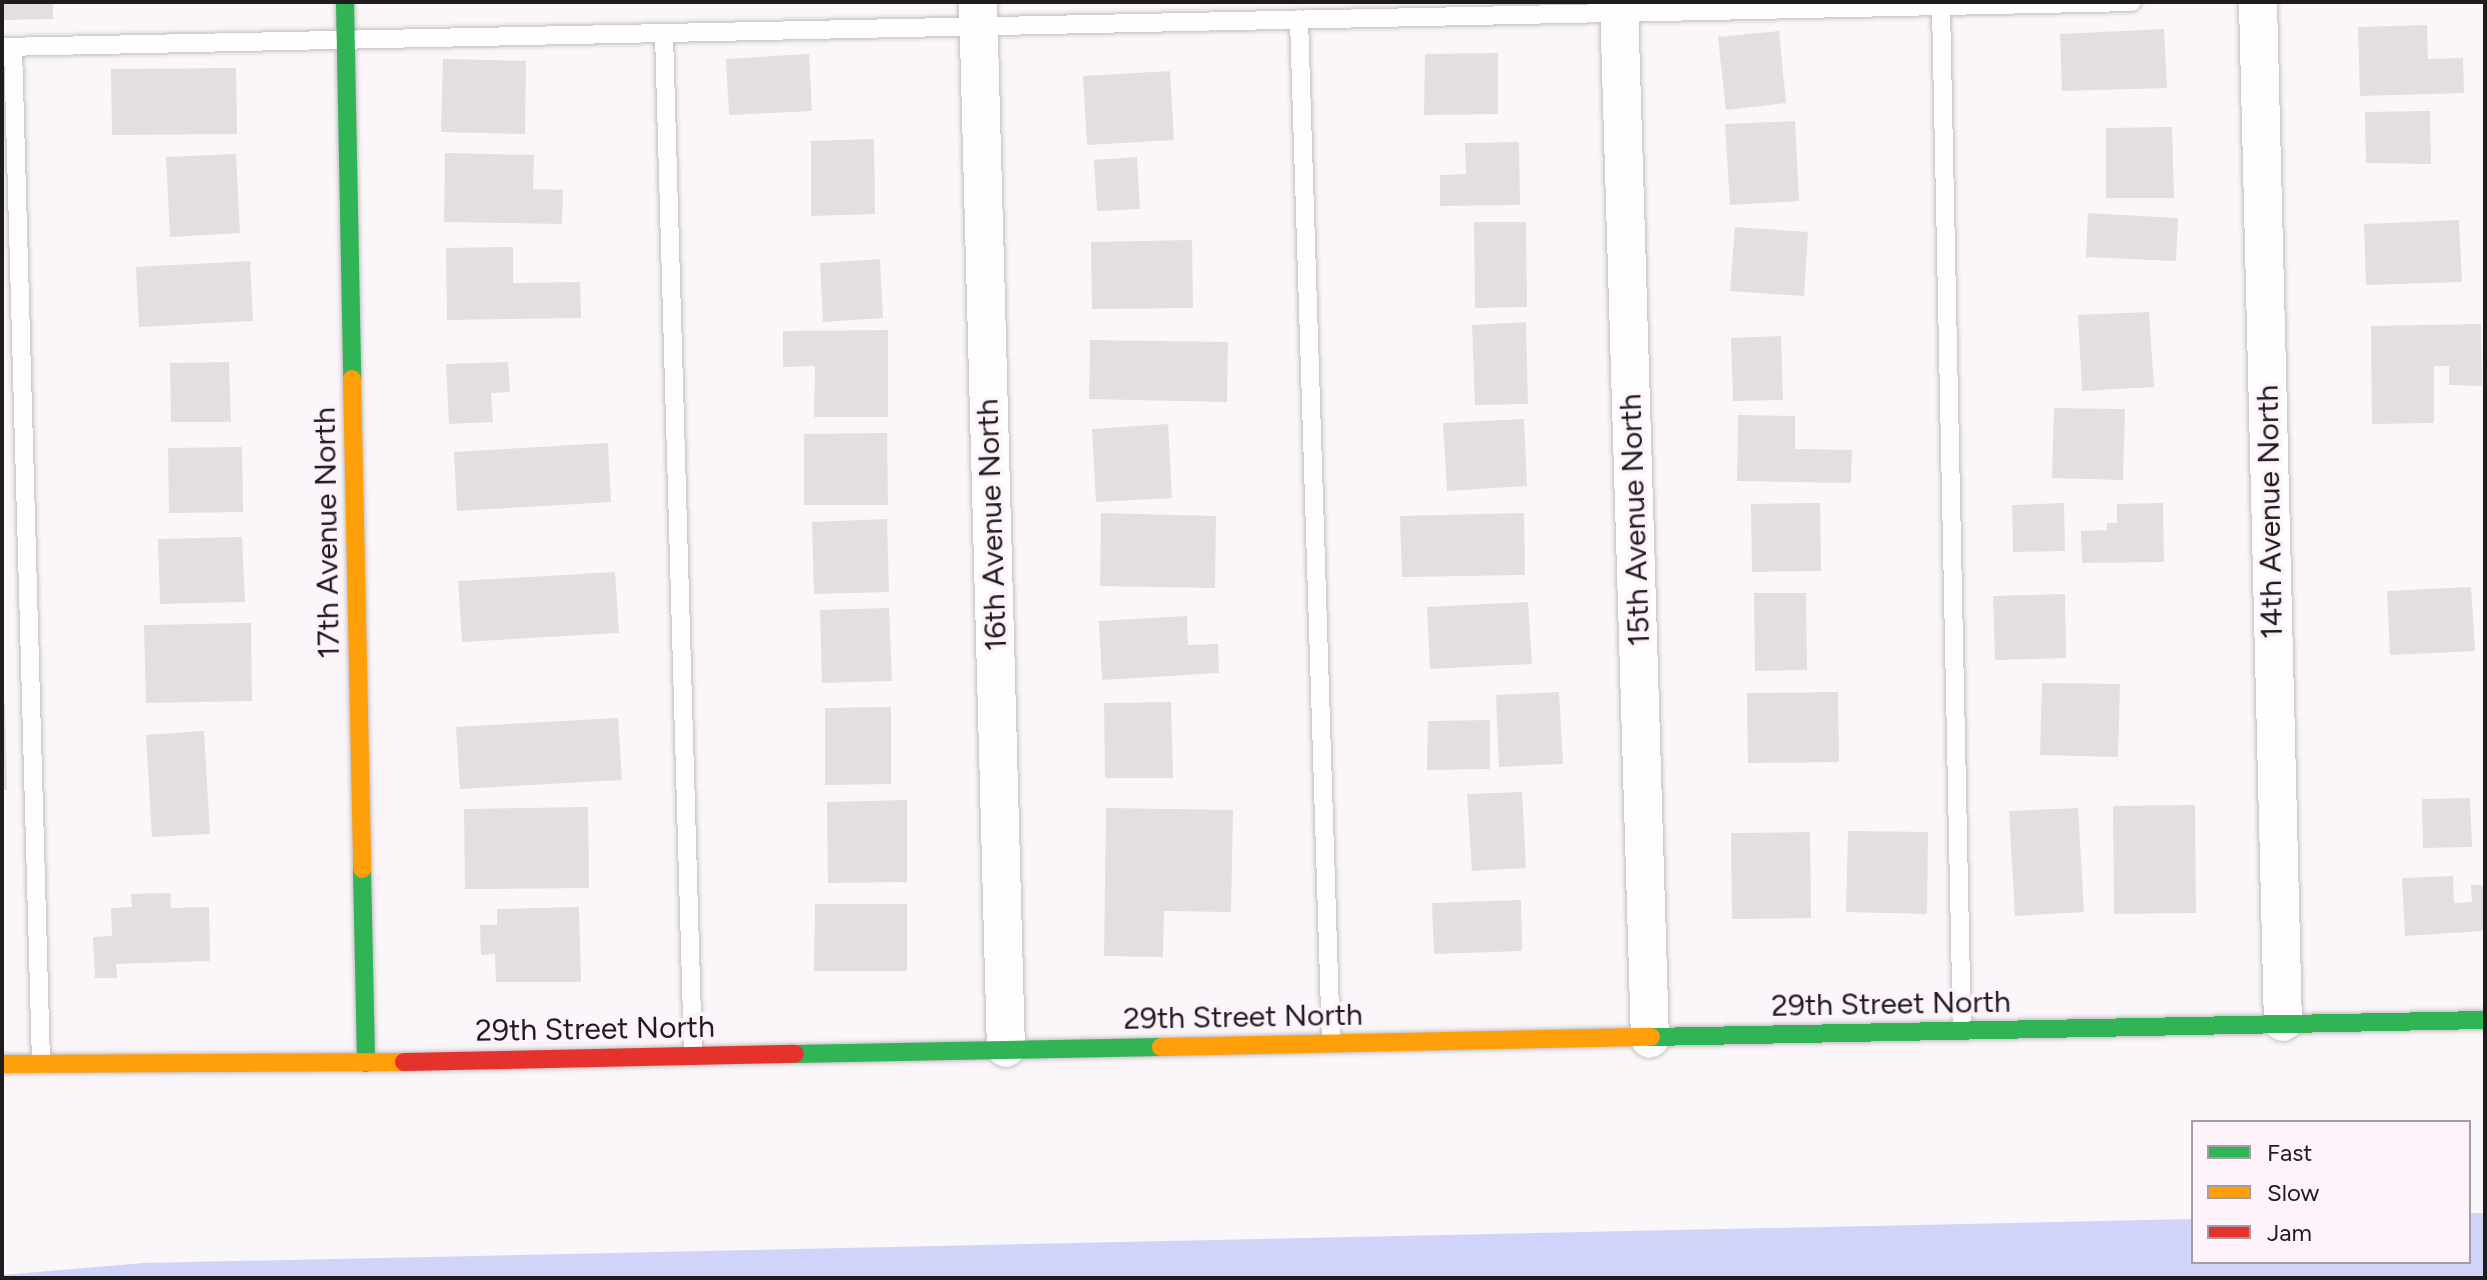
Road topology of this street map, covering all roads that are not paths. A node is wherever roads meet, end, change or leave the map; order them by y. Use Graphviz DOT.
graph roads {
  1 [pos="345,2"];
  2 [pos="2132,2"];
  3 [pos="2258,2"];
  4 [pos="1941,6"];
  5 [pos="1620,8"];
  6 [pos="979,14"];
  7 [pos="1299,19"];
  8 [pos="664,34"];
  9 [pos="345,42"];
  10 [pos="8,47"];
  11 [pos="2485,1020"];
  12 [pos="2283,1022"];
  13 [pos="1962,1031"];
  14 [pos="1650,1039"];
  15 [pos="1331,1043"];
  16 [pos="1006,1048"];
  17 [pos="693,1055"];
  18 [pos="366,1063"];
  19 [pos="2,1064"];
  20 [pos="41,1064"];
  1 -- 9 [label="street, 17th Avenue North"];
  2 -- 4 [label="lane"];
  3 -- 12 [label="street, 14th Avenue North"];
  4 -- 5 [label="lane"];
  4 -- 13 [label="lane"];
  5 -- 7 [label="lane"];
  5 -- 14 [label="street, 15th Avenue North"];
  6 -- 7 [label="lane"];
  6 -- 8 [label="lane"];
  6 -- 16 [label="street, 16th Avenue North"];
  7 -- 15 [label="lane"];
  8 -- 9 [label="lane"];
  8 -- 17 [label="lane"];
  9 -- 10 [label="lane"];
  9 -- 18 [label="street, 17th Avenue North"];
  10 -- 20 [label="lane"];
  11 -- 12 [label="street, 29th Street North"];
  12 -- 13 [label="street, 29th Street North"];
  13 -- 14 [label="street, 29th Street North"];
  14 -- 15 [label="street, 29th Street North"];
  15 -- 16 [label="street, 29th Street North"];
  16 -- 17 [label="street, 29th Street North"];
  17 -- 18 [label="street, 29th Street North"];
  18 -- 20 [label="street, 29th Street North"];
  19 -- 20 [label="street, 29th Street North"];
}
